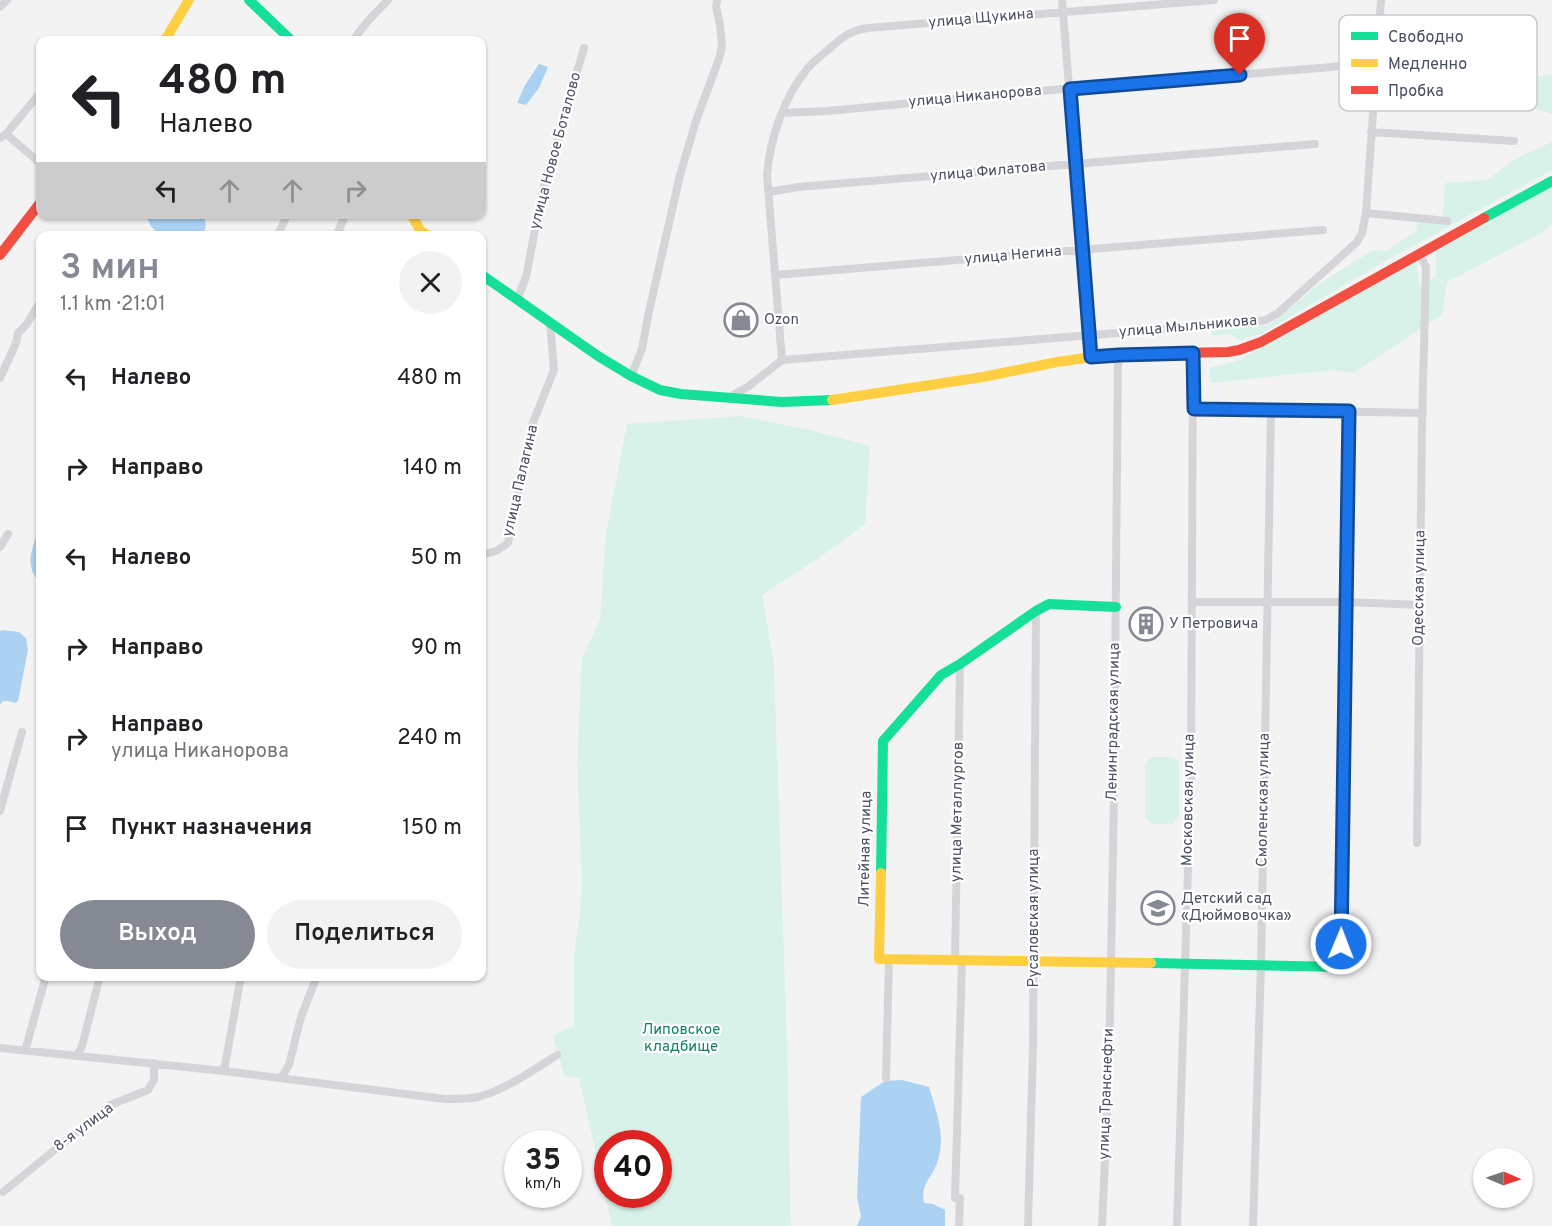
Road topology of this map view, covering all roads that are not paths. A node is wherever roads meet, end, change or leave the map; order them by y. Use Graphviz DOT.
graph roads {
  1 [pos="7,0"];
  2 [pos="189,0"];
  3 [pos="249,0"];
  4 [pos="388,0"];
  5 [pos="717,0"];
  6 [pos="1062,0"];
  7 [pos="1214,0"];
  8 [pos="1381,0"];
  9 [pos="0,7"];
  10 [pos="1063,12"];
  11 [pos="1380,15"];
  12 [pos="167,36"];
  13 [pos="287,36"];
  14 [pos="356,36"];
  15 [pos="584,48"];
  16 [pos="1339,66"];
  17 [pos="1070,89"];
  18 [pos="36,98"];
  19 [pos="1373,111"];
  20 [pos="783,113"];
  21 [pos="1371,132"];
  22 [pos="3,136"];
  23 [pos="1514,141"];
  24 [pos="1315,144"];
  25 [pos="36,160"];
  26 [pos="1076,165"];
  27 [pos="1552,181"];
  28 [pos="769,192"];
  29 [pos="36,208"];
  30 [pos="1366,213"];
  31 [pos="1448,221"];
  32 [pos="1323,230"];
  33 [pos="1082,250"];
  34 [pos="1419,253"];
  35 [pos="0,255"];
  36 [pos="776,275"];
  37 [pos="486,279"];
  38 [pos="519,294"];
  39 [pos="36,309"];
  40 [pos="550,322"];
  41 [pos="1089,335"];
  42 [pos="1193,353"];
  43 [pos="1119,355"];
  44 [pos="1091,357"];
  45 [pos="782,360"];
  46 [pos="631,376"];
  47 [pos="0,378"];
  48 [pos="749,386"];
  49 [pos="728,398"];
  50 [pos="750,399"];
  51 [pos="1194,409"];
  52 [pos="1271,410"];
  53 [pos="1349,411"];
  54 [pos="1423,413"];
  55 [pos="8,534"];
  56 [pos="0,547"];
  57 [pos="486,554"];
  58 [pos="1192,602"];
  59 [pos="1267,602"];
  60 [pos="1346,603"];
  61 [pos="1420,605"];
  62 [pos="1116,607"];
  63 [pos="1036,611"];
  64 [pos="960,664"];
  65 [pos="22,732"];
  66 [pos="0,811"];
  67 [pos="1417,843"];
  68 [pos="884,959"];
  69 [pos="959,960"];
  70 [pos="1034,962"];
  71 [pos="1111,962"];
  72 [pos="1185,963"];
  73 [pos="1261,965"];
  74 [pos="45,981"];
  75 [pos="99,981"];
  76 [pos="241,981"];
  77 [pos="314,981"];
  78 [pos="0,1048"];
  79 [pos="25,1051"];
  80 [pos="557,1055"];
  81 [pos="76,1056"];
  82 [pos="154,1063"];
  83 [pos="224,1071"];
  84 [pos="281,1078"];
  85 [pos="886,1078"];
  86 [pos="3,1192"];
  87 [pos="959,1226"];
  88 [pos="1028,1226"];
  89 [pos="1102,1226"];
  90 [pos="1177,1226"];
  91 [pos="1253,1226"];
  1 -- 9 [label="street"];
  2 -- 12 [label="street"];
  3 -- 13 [label="street"];
  4 -- 14 [label="street"];
  5 -- 46 [label="street"];
  6 -- 10 [label="street"];
  7 -- 10 [label="street, улица Щукина"];
  8 -- 11 [label="street, улица Мыльникова"];
  10 -- 17 [label="street"];
  10 -- 20 [label="street, улица Щукина"];
  15 -- 38 [label="street, улица Новое Боталово"];
  16 -- 17 [label="street, улица Никанорова"];
  17 -- 20 [label="street, улица Никанорова"];
  17 -- 26 [label="street"];
  18 -- 22 [label="street"];
  19 -- 21 [label="street, улица Мыльникова"];
  20 -- 28 [label="street"];
  21 -- 23 [label="street"];
  21 -- 30 [label="street, улица Мыльникова"];
  22 -- 25 [label="street"];
  24 -- 26 [label="street, улица Филатова"];
  26 -- 28 [label="street, улица Филатова"];
  26 -- 33 [label="street"];
  27 -- 34 [label="street"];
  28 -- 36 [label="street"];
  29 -- 35 [label="street"];
  30 -- 31 [label="street"];
  30 -- 41 [label="street, улица Мыльникова"];
  32 -- 33 [label="street, улица Негина"];
  33 -- 36 [label="street, улица Негина"];
  33 -- 41 [label="street"];
  34 -- 42 [label="street"];
  34 -- 54 [label="street, Одесская улица"];
  36 -- 45 [label="street"];
  37 -- 38 [label="street"];
  38 -- 40 [label="street"];
  39 -- 47 [label="street"];
  40 -- 46 [label="street"];
  40 -- 57 [label="street, улица Палагина"];
  41 -- 44 [label="street"];
  41 -- 45 [label="street, улица Мыльникова"];
  42 -- 43 [label="street"];
  42 -- 51 [label="street, Московская улица"];
  43 -- 44 [label="street"];
  43 -- 62 [label="street, Ленинградская улица"];
  44 -- 50 [label="street"];
  45 -- 48 [label="street"];
  46 -- 49 [label="street"];
  48 -- 49 [label="street"];
  48 -- 50 [label="street"];
  49 -- 50 [label="street"];
  51 -- 52 [label="street"];
  51 -- 58 [label="street, Московская улица"];
  52 -- 53 [label="street"];
  52 -- 59 [label="street, Смоленская улица"];
  53 -- 54 [label="street"];
  53 -- 60 [label="street"];
  54 -- 61 [label="street, Одесская улица"];
  55 -- 56 [label="street"];
  58 -- 59 [label="street"];
  58 -- 72 [label="street, Московская улица"];
  59 -- 60 [label="street"];
  59 -- 73 [label="street, Смоленская улица"];
  60 -- 61 [label="street"];
  60 -- 73 [label="street"];
  61 -- 67 [label="street, Одесская улица"];
  62 -- 63 [label="street"];
  62 -- 71 [label="street, Ленинградская улица"];
  63 -- 64 [label="street"];
  63 -- 70 [label="street, Русаловская улица"];
  64 -- 68 [label="street, Литейная улица"];
  64 -- 69 [label="street, улица Металлургов"];
  65 -- 66 [label="street"];
  68 -- 69 [label="street"];
  68 -- 85 [label="street, Литейная улица"];
  69 -- 70 [label="street"];
  69 -- 87 [label="street, улица Металлургов"];
  70 -- 71 [label="street"];
  70 -- 88 [label="street, Русаловская улица"];
  71 -- 72 [label="street"];
  71 -- 89 [label="street, улица Транснефти"];
  72 -- 73 [label="street"];
  72 -- 90 [label="street, Московская улица"];
  73 -- 91 [label="street, Смоленская улица"];
  74 -- 79 [label="street"];
  75 -- 81 [label="street"];
  76 -- 83 [label="street"];
  77 -- 84 [label="street"];
  78 -- 79 [label="street"];
  79 -- 81 [label="street"];
  80 -- 84 [label="street"];
  81 -- 82 [label="street"];
  82 -- 83 [label="street"];
  82 -- 86 [label="street, 8-я улица"];
  83 -- 84 [label="street"];
}
